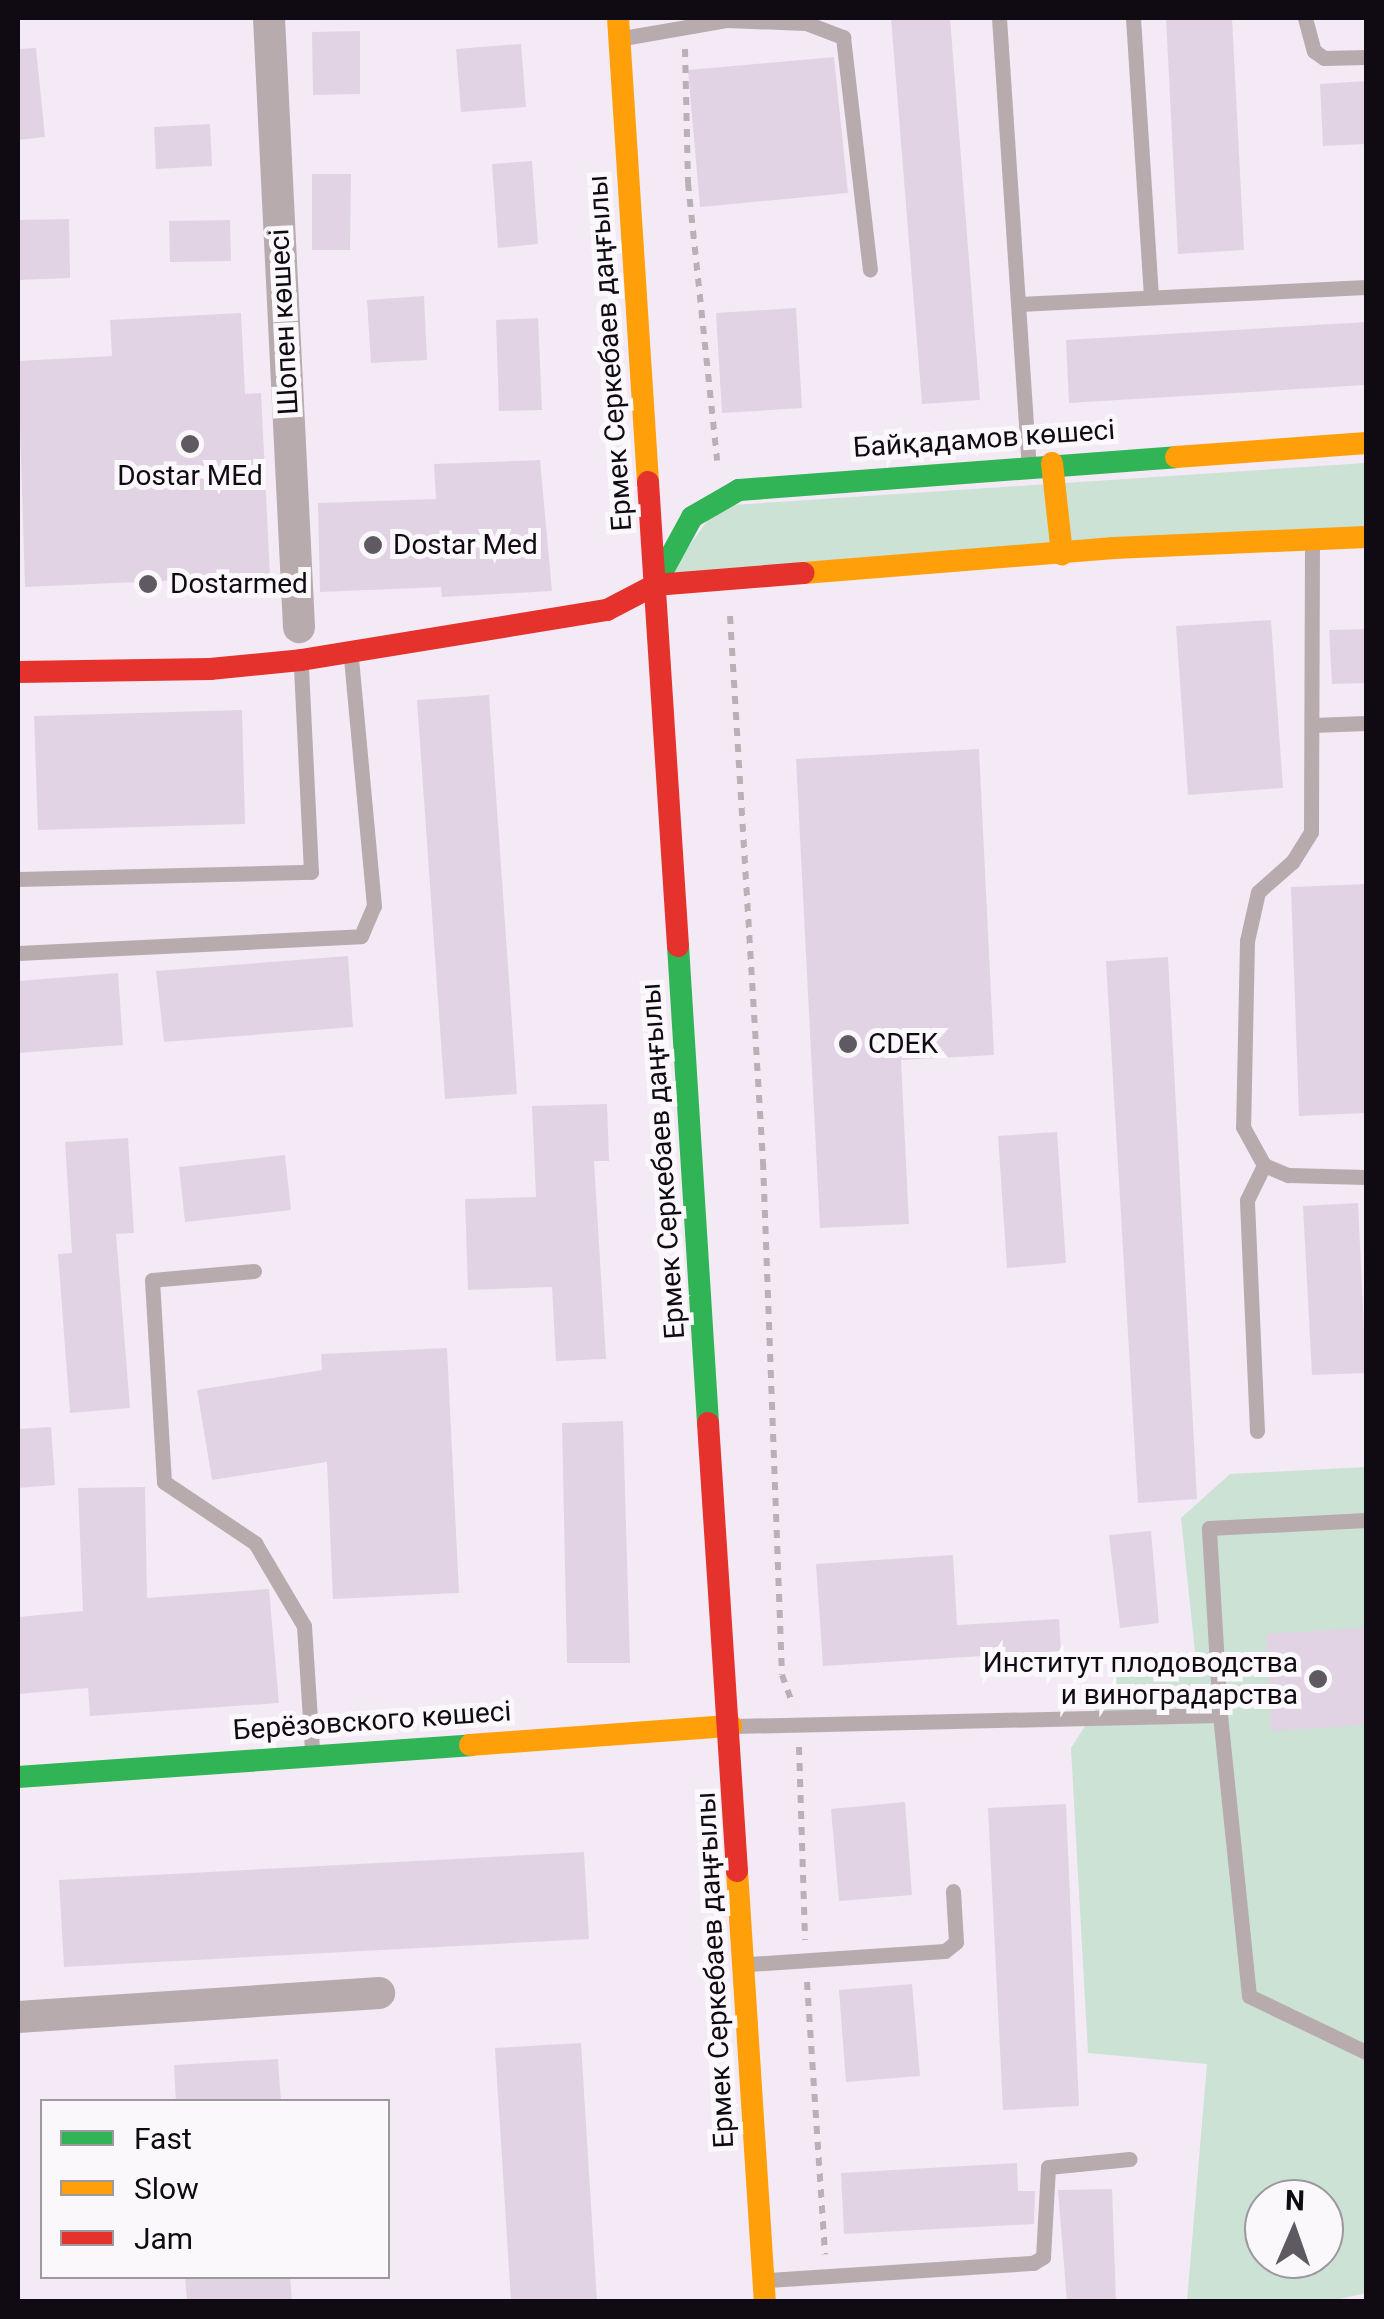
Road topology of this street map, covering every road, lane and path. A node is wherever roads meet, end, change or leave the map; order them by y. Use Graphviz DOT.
graph roads {
  1 [pos="270,18"];
  2 [pos="999,18"];
  3 [pos="1134,18"];
  4 [pos="1305,18"];
  5 [pos="619,28"];
  6 [pos="684,28"];
  7 [pos="1366,57"];
  8 [pos="870,269"];
  9 [pos="1366,287"];
  10 [pos="1150,296"];
  11 [pos="1019,304"];
  12 [pos="1366,443"];
  13 [pos="1040,464"];
  14 [pos="723,496"];
  15 [pos="1366,537"];
  16 [pos="1312,539"];
  17 [pos="1062,554"];
  18 [pos="728,580"];
  19 [pos="654,585"];
  20 [pos="299,626"];
  21 [pos="351,652"];
  22 [pos="301,660"];
  23 [pos="18,672"];
  24 [pos="1366,723"];
  25 [pos="1312,725"];
  26 [pos="18,879"];
  27 [pos="18,954"];
  28 [pos="1264,1165"];
  29 [pos="1366,1176"];
  30 [pos="254,1270"];
  31 [pos="1257,1431"];
  32 [pos="1366,1520"];
  33 [pos="1220,1715"];
  34 [pos="798,1724"];
  35 [pos="730,1726"];
  36 [pos="312,1754"];
  37 [pos="18,1777"];
  38 [pos="953,1891"];
  39 [pos="806,1961"];
  40 [pos="745,1964"];
  41 [pos="380,1993"];
  42 [pos="18,2017"];
  43 [pos="1366,2052"];
  44 [pos="1130,2159"];
  45 [pos="826,2276"];
  46 [pos="764,2291"];
  1 -- 20 [label="street, Шопен көшесі"];
  2 -- 11 [label="lane"];
  3 -- 10 [label="lane"];
  4 -- 7 [label="lane"];
  5 -- 6 [label="lane"];
  5 -- 19 [label="street, Ермек Серкебаев даңғылы"];
  6 -- 8 [label="lane"];
  6 -- 14 [label="path"];
  9 -- 10 [label="lane"];
  10 -- 11 [label="lane"];
  11 -- 13 [label="lane"];
  12 -- 13 [label="street, Байқадамов көшесі"];
  13 -- 14 [label="street, Байқадамов көшесі"];
  13 -- 17 [label="street"];
  14 -- 19 [label="street"];
  15 -- 16 [label="street"];
  16 -- 17 [label="street"];
  16 -- 25 [label="lane"];
  17 -- 18 [label="street"];
  18 -- 19 [label="street"];
  18 -- 34 [label="path"];
  19 -- 21 [label="street"];
  19 -- 35 [label="street, Ермек Серкебаев даңғылы"];
  20 -- 22 [label="lane"];
  21 -- 22 [label="street"];
  21 -- 27 [label="lane"];
  22 -- 23 [label="street"];
  22 -- 26 [label="lane"];
  24 -- 25 [label="lane"];
  25 -- 28 [label="lane"];
  28 -- 29 [label="lane"];
  28 -- 31 [label="lane"];
  30 -- 36 [label="lane"];
  32 -- 33 [label="lane"];
  33 -- 34 [label="lane"];
  33 -- 43 [label="lane"];
  34 -- 35 [label="lane"];
  34 -- 39 [label="path"];
  35 -- 36 [label="street, Берёзовского көшесі"];
  35 -- 40 [label="street, Ермек Серкебаев даңғылы"];
  36 -- 37 [label="street, Берёзовского көшесі"];
  38 -- 39 [label="lane"];
  39 -- 40 [label="lane"];
  39 -- 45 [label="path"];
  40 -- 46 [label="street, Ермек Серкебаев даңғылы"];
  41 -- 42 [label="street"];
  44 -- 45 [label="lane"];
  45 -- 46 [label="lane"];
}
